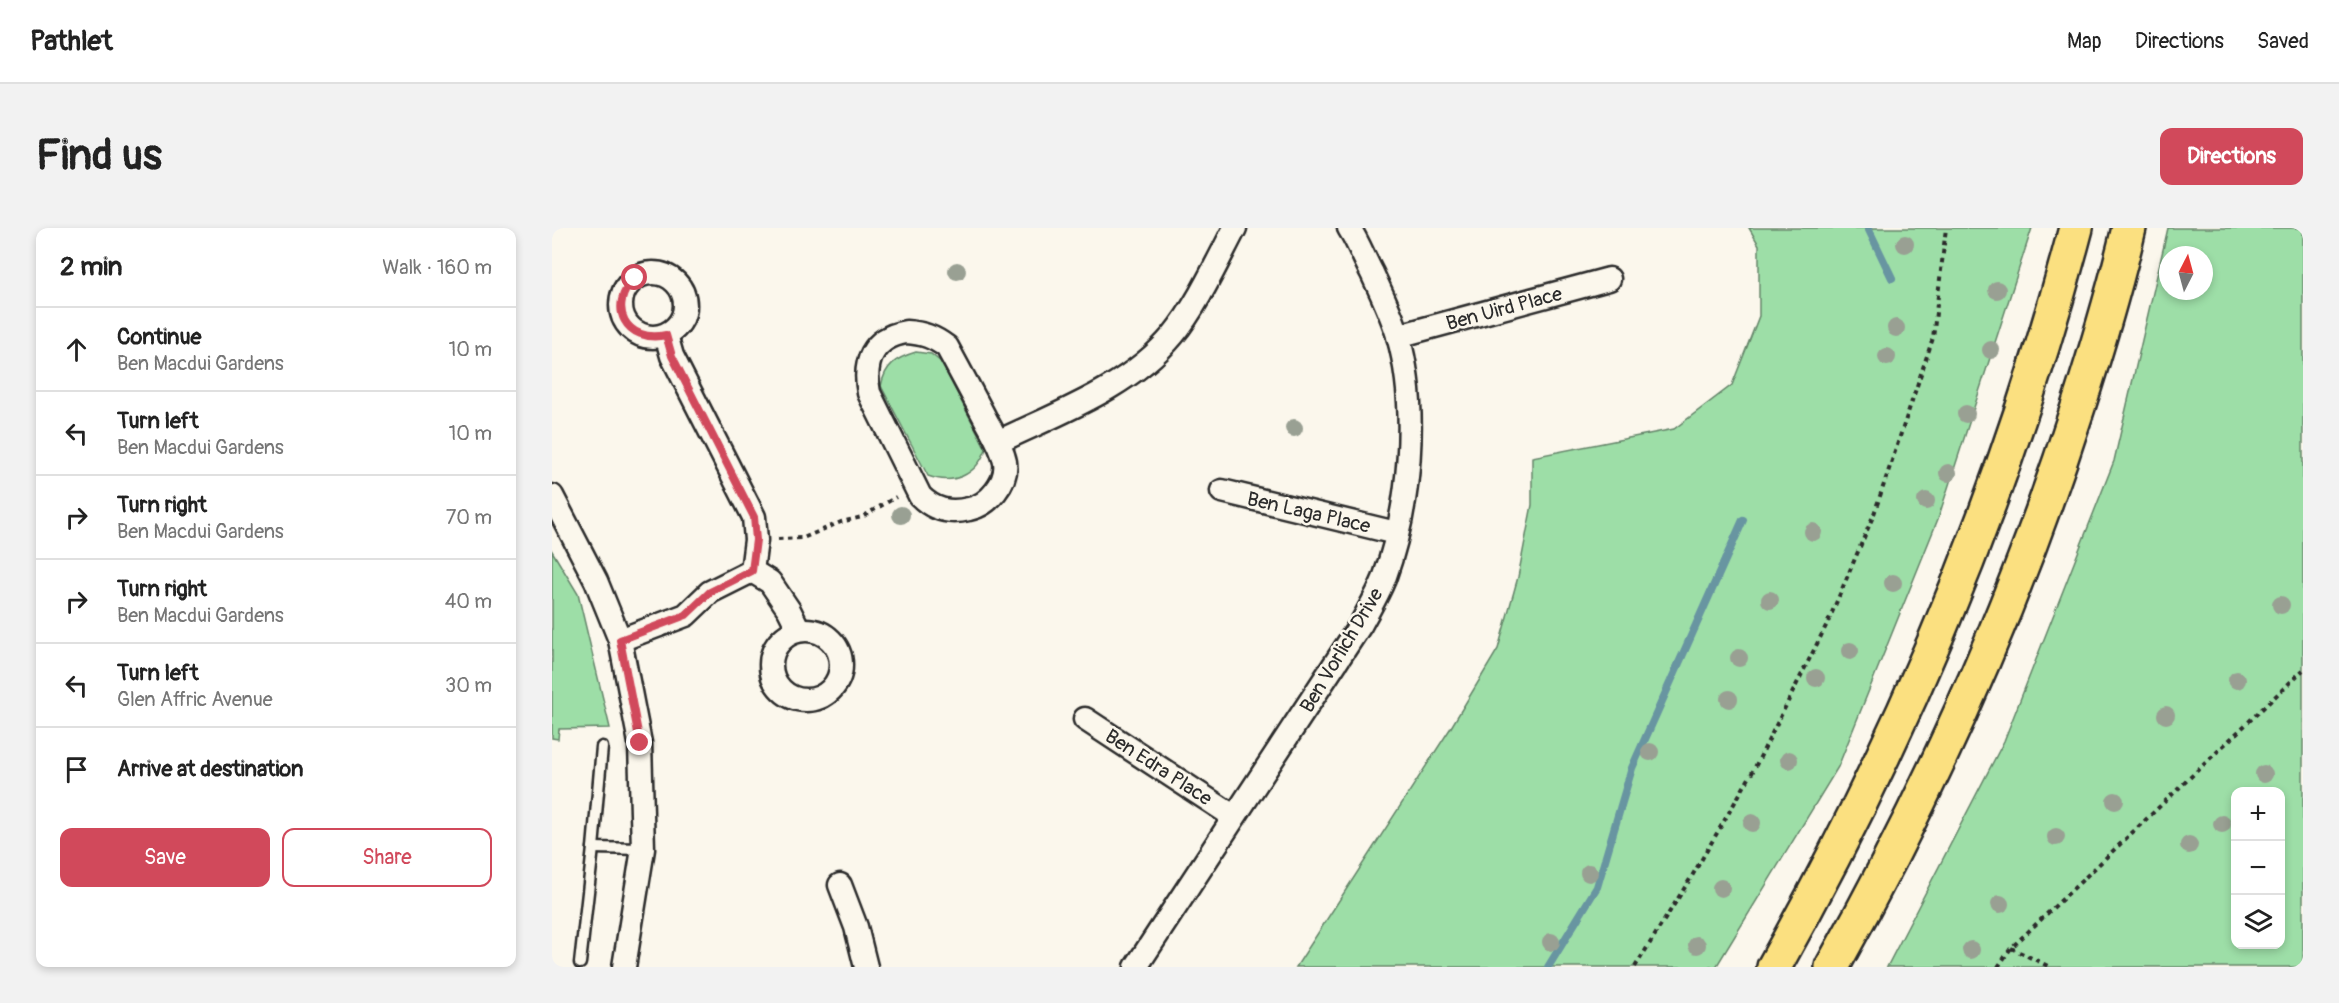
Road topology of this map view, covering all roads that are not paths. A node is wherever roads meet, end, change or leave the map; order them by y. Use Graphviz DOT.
graph roads {
  1 [pos="1234,228"];
  2 [pos="1349,228"];
  3 [pos="2076,228"];
  4 [pos="2129,228"];
  5 [pos="1610,279"];
  6 [pos="666,335"];
  7 [pos="1398,336"];
  8 [pos="998,442"];
  9 [pos="1222,491"];
  10 [pos="552,496"];
  11 [pos="1396,533"];
  12 [pos="752,571"];
  13 [pos="799,630"];
  14 [pos="620,640"];
  15 [pos="1086,719"];
  16 [pos="602,747"];
  17 [pos="1233,816"];
  18 [pos="593,848"];
  19 [pos="643,849"];
  20 [pos="840,885"];
  21 [pos="580,963"];
  22 [pos="623,965"];
  23 [pos="866,967"];
  24 [pos="1136,967"];
  25 [pos="1774,967"];
  26 [pos="1832,967"];
  1 -- 8 [label="street"];
  2 -- 7 [label="street, Ben Vorlich Drive"];
  3 -- 25 [label="highway"];
  4 -- 26 [label="highway"];
  5 -- 7 [label="street, Ben Uird Place"];
  6 -- 12 [label="street"];
  7 -- 11 [label="street, Ben Vorlich Drive"];
  8 -- 8 [label="street"];
  9 -- 11 [label="street, Ben Laga Place"];
  10 -- 14 [label="street"];
  11 -- 17 [label="street, Ben Vorlich Drive"];
  12 -- 13 [label="street"];
  12 -- 14 [label="street"];
  14 -- 19 [label="street"];
  15 -- 17 [label="street, Ben Edra Place"];
  16 -- 18 [label="lane"];
  17 -- 24 [label="street, Ben Vorlich Drive"];
  18 -- 19 [label="lane"];
  18 -- 21 [label="lane"];
  19 -- 22 [label="street"];
  20 -- 23 [label="street"];
}
